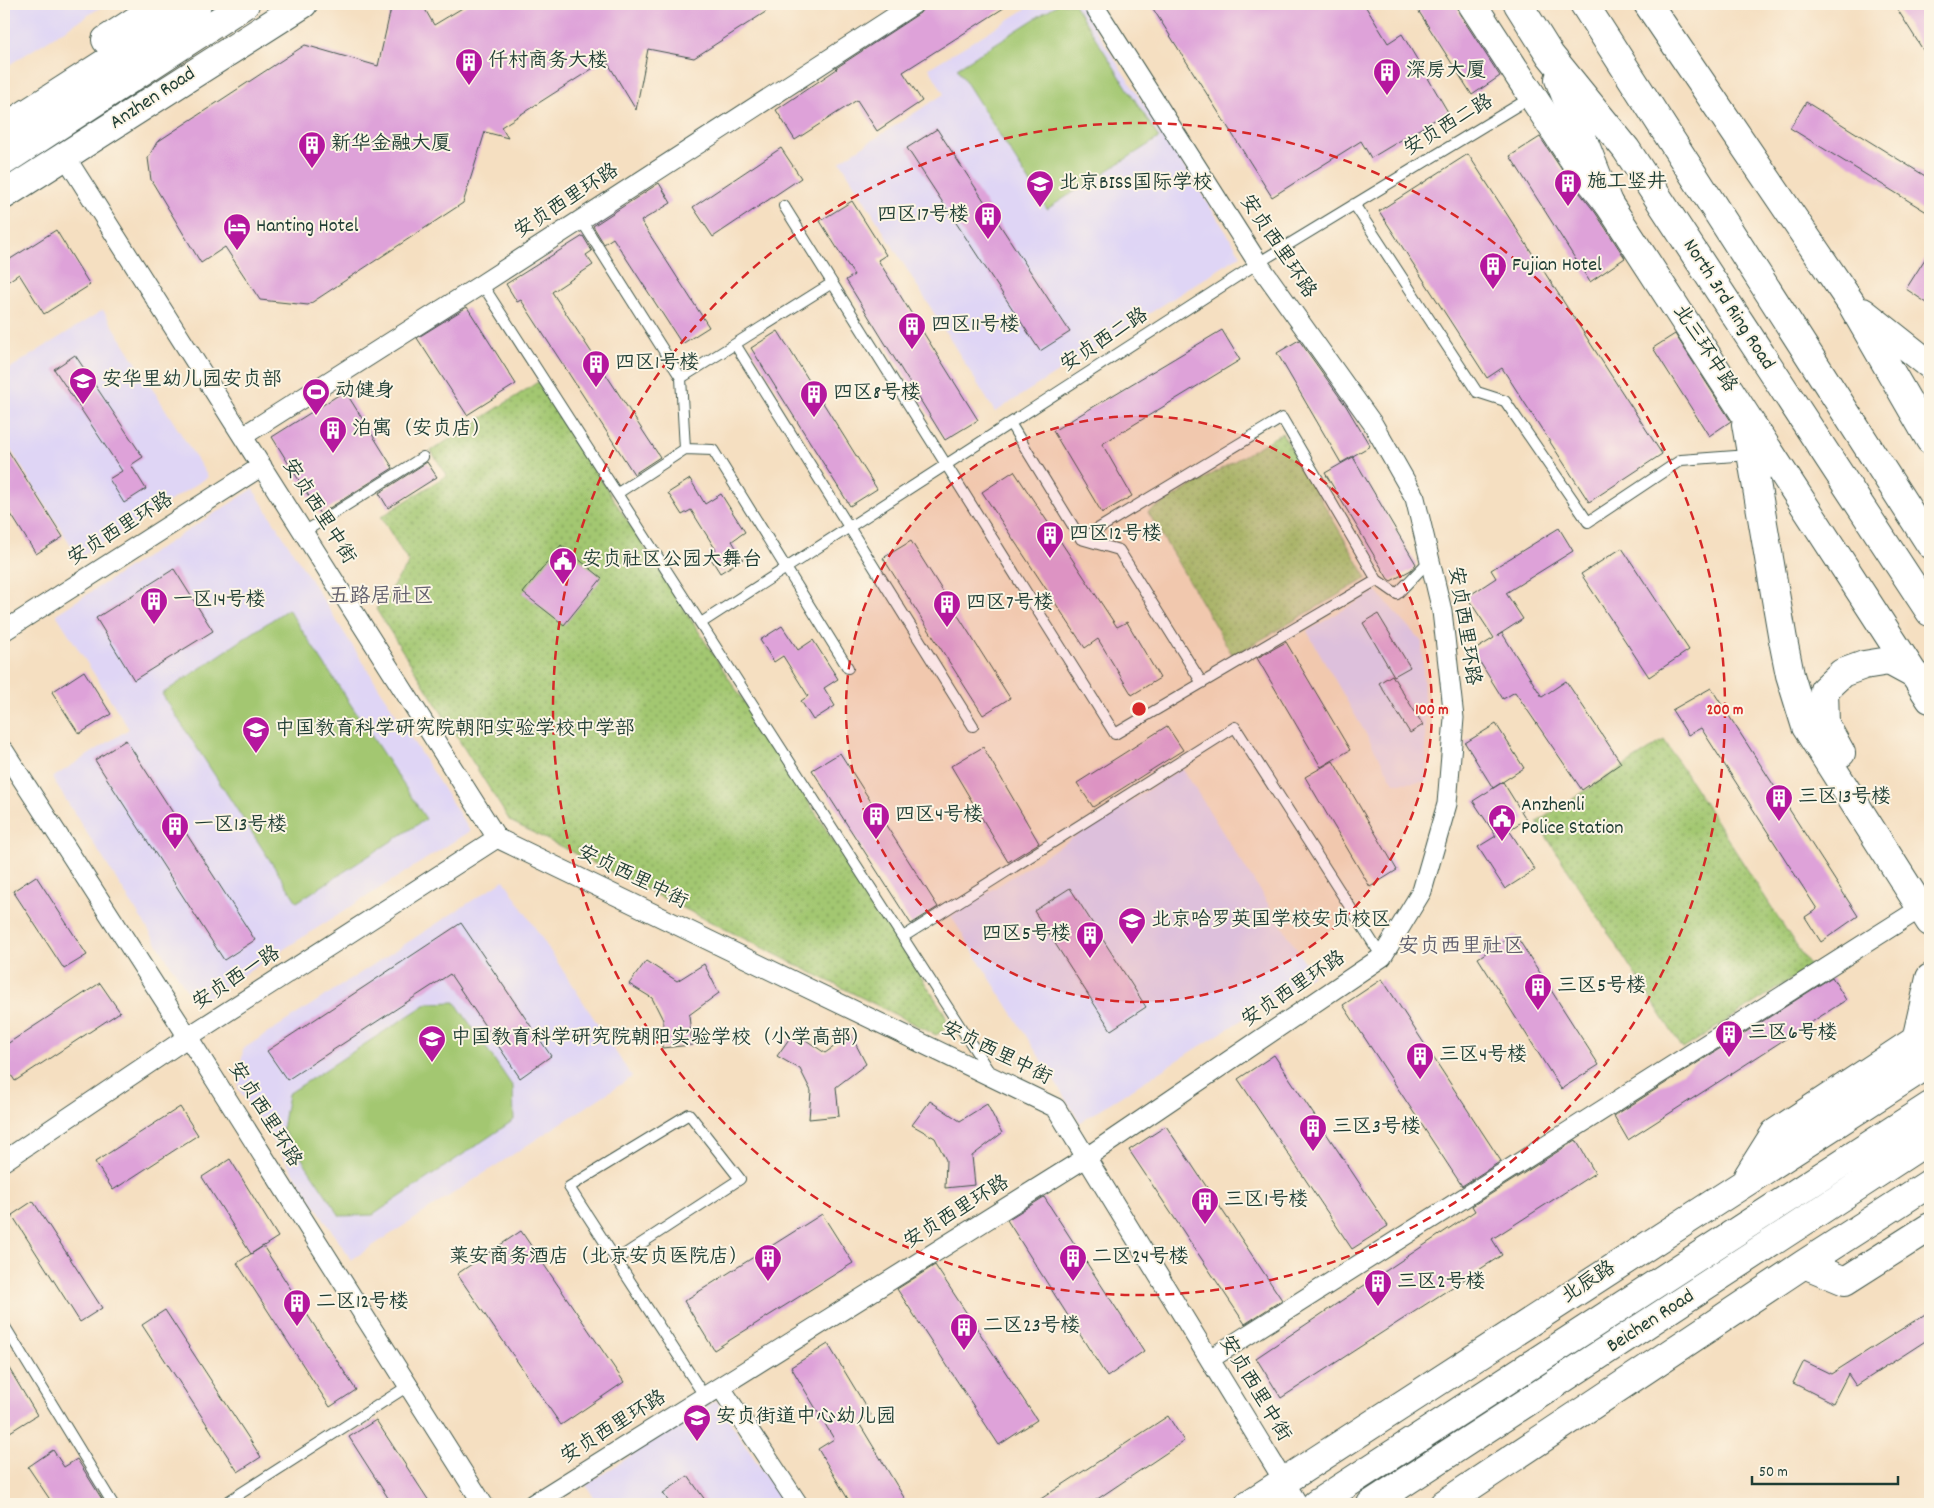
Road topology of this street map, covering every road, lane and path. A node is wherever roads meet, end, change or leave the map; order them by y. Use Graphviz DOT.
graph roads {
  1 [pos="161,4"];
  2 [pos="193,4"];
  3 [pos="245,4"];
  4 [pos="303,4"];
  5 [pos="914,4"];
  6 [pos="1093,4"];
  7 [pos="1472,4"];
  8 [pos="1518,4"];
  9 [pos="1584,4"];
  10 [pos="1648,4"];
  11 [pos="271,14"];
  12 [pos="1550,55"];
  13 [pos="1534,96"];
  14 [pos="4,107"];
  15 [pos="4,128"];
  16 [pos="65,156"];
  17 [pos="4,161"];
  18 [pos="5,192"];
  19 [pos="1608,203"];
  20 [pos="1354,204"];
  21 [pos="784,206"];
  22 [pos="581,220"];
  23 [pos="1258,263"];
  24 [pos="832,283"];
  25 [pos="482,284"];
  26 [pos="1851,303"];
  27 [pos="735,344"];
  28 [pos="1930,366"];
  29 [pos="680,378"];
  30 [pos="1010,423"];
  31 [pos="243,436"];
  32 [pos="1930,440"];
  33 [pos="685,449"];
  34 [pos="1762,455"];
  35 [pos="423,457"];
  36 [pos="262,466"];
  37 [pos="618,493"];
  38 [pos="304,532"];
  39 [pos="1081,539"];
  40 [pos="1930,544"];
  41 [pos="1430,560"];
  42 [pos="1376,580"];
  43 [pos="1930,612"];
  44 [pos="701,623"];
  45 [pos="4,631"];
  46 [pos="848,668"];
  47 [pos="1922,679"];
  48 [pos="1202,683"];
  49 [pos="1930,699"];
  50 [pos="973,726"];
  51 [pos="4,751"];
  52 [pos="497,838"];
  53 [pos="1924,911"];
  54 [pos="903,937"];
  55 [pos="1930,940"];
  56 [pos="1382,958"];
  57 [pos="1930,978"];
  58 [pos="188,1037"];
  59 [pos="1930,1063"];
  60 [pos="993,1078"];
  61 [pos="1930,1106"];
  62 [pos="1930,1139"];
  63 [pos="1087,1157"];
  64 [pos="4,1161"];
  65 [pos="1744,1182"];
  66 [pos="1930,1183"];
  67 [pos="1930,1227"];
  68 [pos="616,1260"];
  69 [pos="1804,1264"];
  70 [pos="4,1325"];
  71 [pos="1210,1359"];
  72 [pos="408,1386"];
  73 [pos="713,1393"];
  74 [pos="1284,1481"];
  75 [pos="113,1504"];
  76 [pos="224,1504"];
  77 [pos="483,1504"];
  78 [pos="533,1504"];
  79 [pos="798,1504"];
  80 [pos="1249,1504"];
  81 [pos="1298,1504"];
  82 [pos="1316,1504"];
  83 [pos="1371,1504"];
  84 [pos="1444,1504"];
  1 -- 14 [label="main road"];
  2 -- 15 [label="main road"];
  3 -- 17 [label="main road, Anzhen Road"];
  4 -- 11 [label="main road, Anzhen Road"];
  5 -- 22 [label="street, 安贞西里环路"];
  6 -- 23 [label="street, 安贞西里环路"];
  7 -- 13 [label="main road, 北三环中路"];
  8 -- 12 [label="main road, North 3rd Ring Road"];
  9 -- 40 [label="main road, North 3rd Ring Road"];
  10 -- 26 [label="main road"];
  11 -- 16 [label="main road, Anzhen Road"];
  12 -- 19 [label="main road"];
  12 -- 43 [label="main road, North 3rd Ring Road"];
  13 -- 19 [label="main road, 北三环中路"];
  13 -- 20 [label="lane, 安贞西二路"];
  16 -- 18 [label="main road, Anzhen Road"];
  16 -- 31 [label="street, 安贞西里中街"];
  19 -- 34 [label="main road, 北三环中路"];
  20 -- 23 [label="lane, 安贞西二路"];
  20 -- 34 [label="lane"];
  21 -- 24 [label="lane"];
  22 -- 25 [label="street, 安贞西里环路"];
  22 -- 29 [label="lane"];
  23 -- 30 [label="lane, 安贞西二路"];
  23 -- 41 [label="street, 安贞西里环路"];
  24 -- 27 [label="lane"];
  24 -- 48 [label="lane"];
  25 -- 31 [label="street, 安贞西里环路"];
  25 -- 37 [label="lane"];
  26 -- 28 [label="main road"];
  26 -- 32 [label="main road"];
  27 -- 29 [label="lane"];
  27 -- 50 [label="lane"];
  29 -- 33 [label="lane"];
  30 -- 39 [label="lane"];
  30 -- 44 [label="lane, 安贞西二路"];
  31 -- 36 [label="street, 安贞西里中街"];
  33 -- 37 [label="lane"];
  33 -- 46 [label="lane"];
  34 -- 47 [label="main road"];
  34 -- 53 [label="main road"];
  35 -- 38 [label="lane"];
  36 -- 38 [label="street, 安贞西里中街"];
  36 -- 45 [label="street, 安贞西里环路"];
  37 -- 44 [label="lane"];
  38 -- 52 [label="street, 安贞西里中街"];
  39 -- 42 [label="lane"];
  39 -- 48 [label="lane"];
  41 -- 42 [label="lane"];
  41 -- 56 [label="street, 安贞西里环路"];
  42 -- 48 [label="lane"];
  44 -- 54 [label="lane"];
  47 -- 49 [label="main road"];
  47 -- 53 [label="main road"];
  51 -- 58 [label="street, 安贞西里环路"];
  52 -- 58 [label="street, 安贞西一路"];
  52 -- 60 [label="street, 安贞西里中街"];
  53 -- 55 [label="main road"];
  53 -- 71 [label="street"];
  54 -- 56 [label="lane"];
  54 -- 60 [label="lane"];
  56 -- 63 [label="street, 安贞西里环路"];
  57 -- 65 [label="main road"];
  58 -- 64 [label="street, 安贞西一路"];
  58 -- 72 [label="street, 安贞西里环路"];
  59 -- 65 [label="main road, 北辰路"];
  60 -- 63 [label="street, 安贞西里中街"];
  61 -- 82 [label="main road, 北辰路"];
  62 -- 83 [label="main road, Beichen Road"];
  63 -- 71 [label="street, 安贞西里中街"];
  63 -- 73 [label="street, 安贞西里环路"];
  65 -- 74 [label="main road, 北辰路"];
  66 -- 69 [label="main road"];
  67 -- 69 [label="main road"];
  68 -- 68 [label="lane"];
  68 -- 73 [label="lane"];
  69 -- 84 [label="main road"];
  70 -- 75 [label="lane"];
  71 -- 74 [label="street, 安贞西里中街"];
  72 -- 76 [label="lane"];
  72 -- 77 [label="street, 安贞西里环路"];
  73 -- 78 [label="street, 安贞西里环路"];
  73 -- 79 [label="street"];
  74 -- 80 [label="main road, 北辰路"];
  74 -- 81 [label="street, 安贞西里中街"];
}
